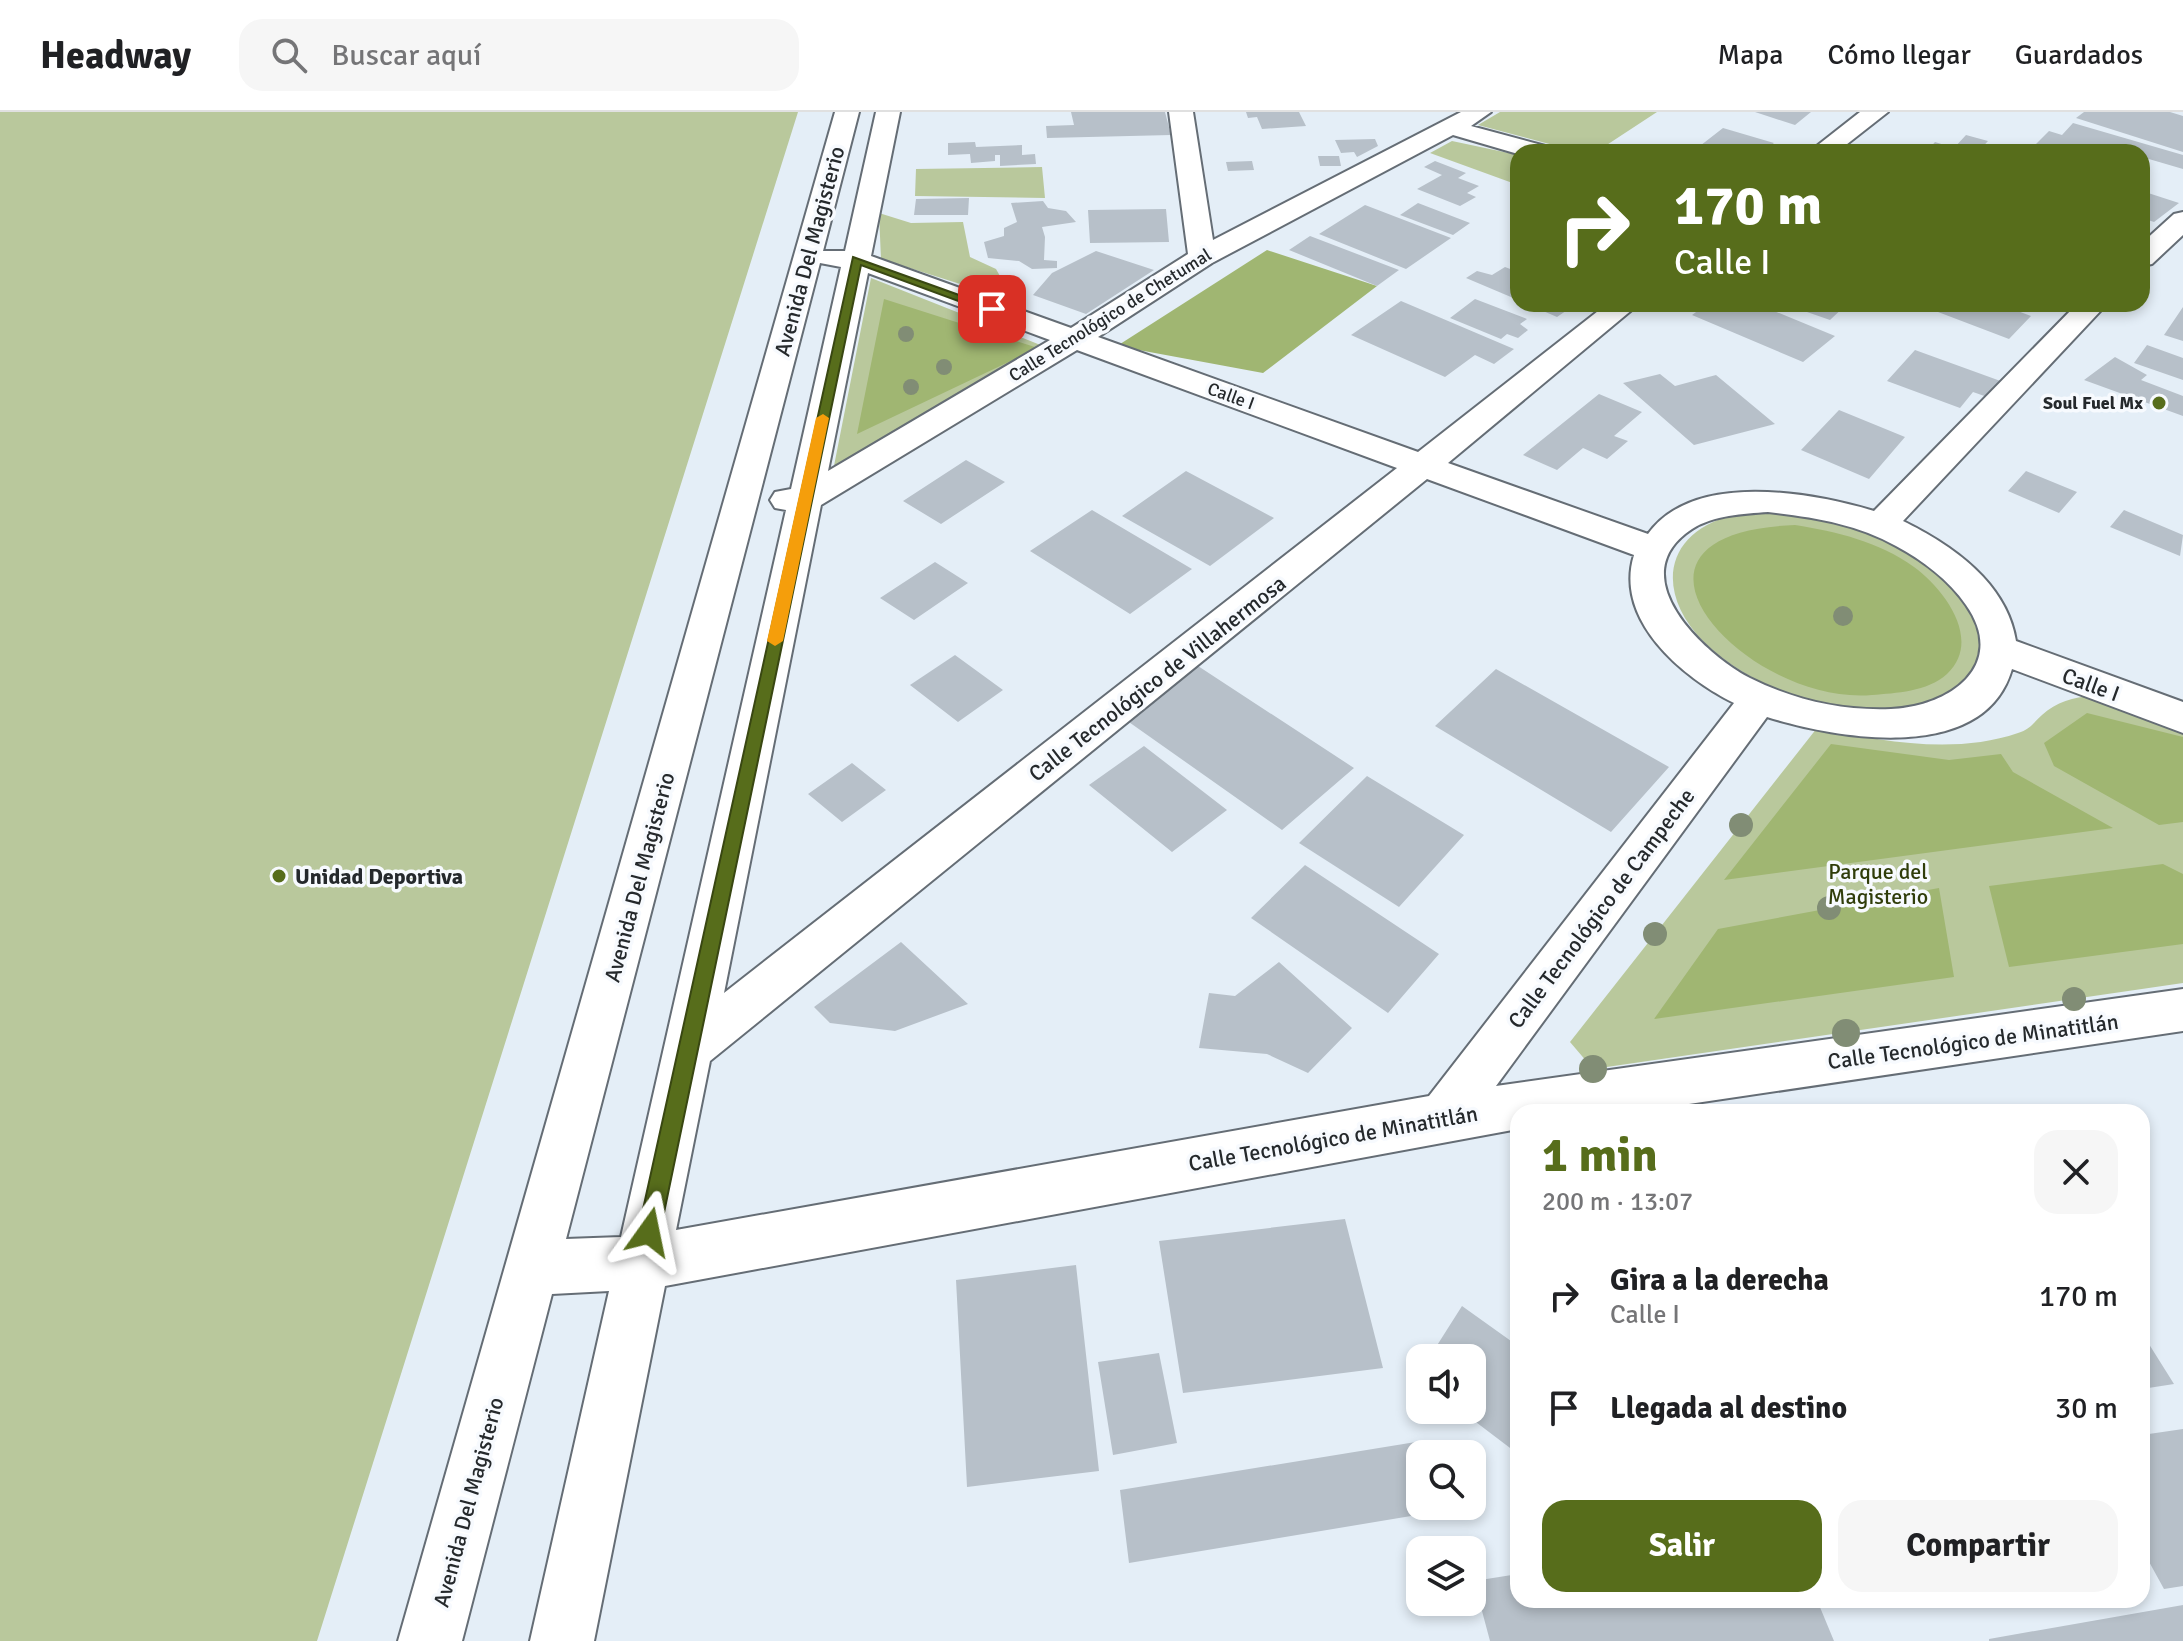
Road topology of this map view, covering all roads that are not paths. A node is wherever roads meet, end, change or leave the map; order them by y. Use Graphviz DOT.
graph roads {
  1 [pos="847,112"];
  2 [pos="888,112"];
  3 [pos="1181,112"];
  4 [pos="1479,112"];
  5 [pos="1876,112"];
  6 [pos="1453,128"];
  7 [pos="1511,144"];
  8 [pos="1832,144"];
  9 [pos="2183,220"];
  10 [pos="2150,251"];
  11 [pos="807,257"];
  12 [pos="1202,257"];
  13 [pos="857,260"];
  14 [pos="1615,312"];
  15 [pos="2078,312"];
  16 [pos="1074,339"];
  17 [pos="1424,466"];
  18 [pos="806,499"];
  19 [pos="741,504"];
  20 [pos="1880,525"];
  21 [pos="1653,549"];
  22 [pos="1999,649"];
  23 [pos="1759,699"];
  24 [pos="2183,718"];
  25 [pos="2183,1010"];
  26 [pos="688,1050"];
  27 [pos="1534,1104"];
  28 [pos="1510,1107"];
  29 [pos="1444,1117"];
  30 [pos="642,1263"];
  31 [pos="532,1268"];
  32 [pos="430,1641"];
  33 [pos="562,1641"];
  1 -- 11 [label="street, Avenida Del Magisterio"];
  2 -- 13 [label="street, Avenida Del Magisterio"];
  3 -- 12 [label="street"];
  4 -- 6 [label="street, Calle Tecnológico de Chetumal"];
  5 -- 8 [label="street"];
  6 -- 7 [label="street"];
  6 -- 12 [label="street, Calle Tecnológico de Chetumal"];
  9 -- 10 [label="street"];
  11 -- 13 [label="street, Calle I"];
  11 -- 19 [label="street, Avenida Del Magisterio"];
  12 -- 16 [label="street, Calle Tecnológico de Chetumal"];
  13 -- 16 [label="street, Calle I"];
  13 -- 18 [label="street, Avenida Del Magisterio"];
  14 -- 17 [label="street, Calle Tecnológico de Villahermosa"];
  15 -- 20 [label="street"];
  16 -- 17 [label="street, Calle I"];
  16 -- 18 [label="street, Calle Tecnológico de Chetumal"];
  17 -- 21 [label="street, Calle I"];
  17 -- 26 [label="street, Calle Tecnológico de Villahermosa"];
  18 -- 19 [label="street, Calle Tecnológico de Chetumal"];
  18 -- 26 [label="street, Avenida Del Magisterio"];
  19 -- 31 [label="street, Avenida Del Magisterio"];
  20 -- 21 [label="street"];
  20 -- 22 [label="street"];
  21 -- 23 [label="street"];
  22 -- 23 [label="street"];
  22 -- 24 [label="street, Calle I"];
  23 -- 29 [label="street, Calle Tecnológico de Campeche"];
  25 -- 27 [label="street, Calle Tecnológico de Minatitlán"];
  26 -- 30 [label="street, Avenida Del Magisterio"];
  28 -- 29 [label="street, Calle Tecnológico de Minatitlán"];
  29 -- 30 [label="street, Calle Tecnológico de Minatitlán"];
  30 -- 31 [label="street, Calle Tecnológico de Minatitlán"];
  30 -- 33 [label="street, Avenida Del Magisterio"];
  31 -- 32 [label="street, Avenida Del Magisterio"];
}
